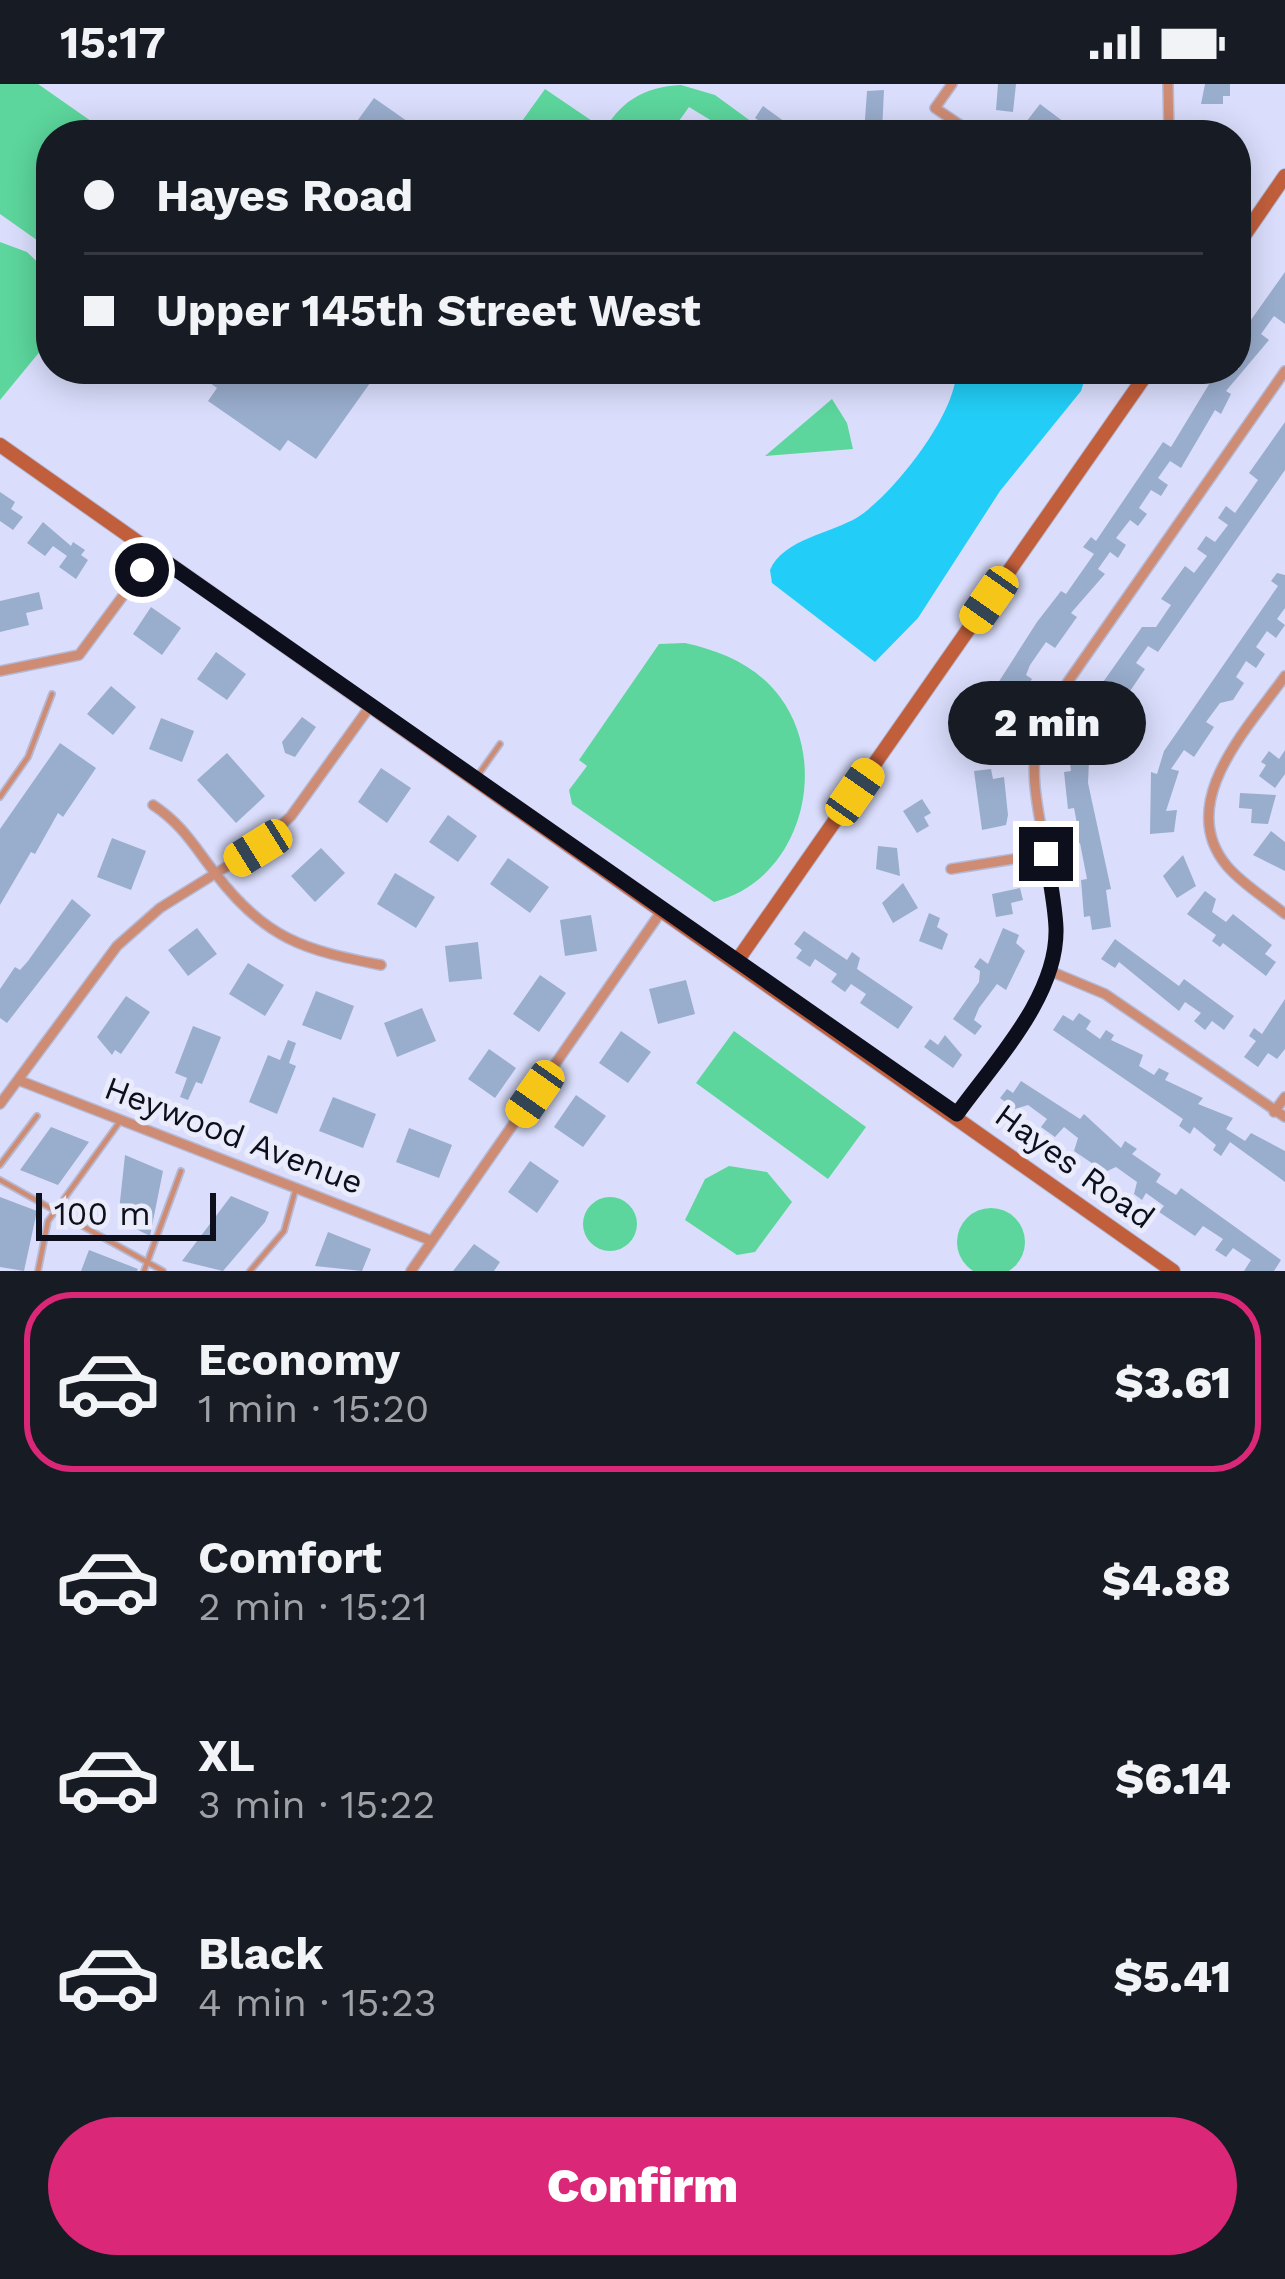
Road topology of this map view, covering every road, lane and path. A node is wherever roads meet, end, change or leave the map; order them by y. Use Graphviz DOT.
graph roads {
  1 [pos="952,84"];
  2 [pos="1168,84"];
  3 [pos="953,120"];
  4 [pos="1169,120"];
  5 [pos="1285,176"];
  6 [pos="1251,225"];
  7 [pos="1285,371"];
  8 [pos="1140,384"];
  9 [pos="0,445"];
  10 [pos="154,554"];
  11 [pos="0,671"];
  12 [pos="1285,676"];
  13 [pos="52,694"];
  14 [pos="371,704"];
  15 [pos="500,744"];
  16 [pos="476,778"];
  17 [pos="0,797"];
  18 [pos="153,805"];
  19 [pos="1046,854"];
  20 [pos="951,869"];
  21 [pos="215,874"];
  22 [pos="663,909"];
  23 [pos="1285,914"];
  24 [pos="737,961"];
  25 [pos="381,965"];
  26 [pos="1050,971"];
  27 [pos="17,1080"];
  28 [pos="1285,1097"];
  29 [pos="0,1104"];
  30 [pos="957,1114"];
  31 [pos="1280,1115"];
  32 [pos="37,1116"];
  33 [pos="121,1120"];
  34 [pos="0,1165"];
  35 [pos="181,1171"];
  36 [pos="0,1180"];
  37 [pos="296,1188"];
  38 [pos="57,1208"];
  39 [pos="432,1241"];
  40 [pos="151,1264"];
  41 [pos="38,1271"];
  42 [pos="145,1271"];
  43 [pos="163,1271"];
  44 [pos="250,1271"];
  45 [pos="411,1271"];
  46 [pos="1173,1271"];
  1 -- 3 [label="street"];
  2 -- 4 [label="street"];
  5 -- 6 [label="street"];
  7 -- 19 [label="street"];
  8 -- 24 [label="street"];
  9 -- 10 [label="street, Hayes Road"];
  10 -- 11 [label="street"];
  10 -- 14 [label="street, Hayes Road"];
  12 -- 23 [label="street"];
  13 -- 17 [label="lane"];
  14 -- 16 [label="street, Hayes Road"];
  14 -- 21 [label="street"];
  15 -- 16 [label="lane"];
  16 -- 22 [label="street, Hayes Road"];
  18 -- 21 [label="street"];
  19 -- 20 [label="street"];
  19 -- 26 [label="street"];
  21 -- 25 [label="street"];
  21 -- 27 [label="street"];
  22 -- 24 [label="street, Hayes Road"];
  22 -- 39 [label="street"];
  24 -- 30 [label="street, Hayes Road"];
  26 -- 30 [label="street"];
  26 -- 31 [label="street"];
  27 -- 29 [label="street"];
  27 -- 33 [label="street, Heywood Avenue"];
  28 -- 31 [label="street"];
  30 -- 46 [label="street, Hayes Road"];
  32 -- 34 [label="lane"];
  33 -- 37 [label="street, Heywood Avenue"];
  33 -- 38 [label="lane"];
  35 -- 40 [label="lane"];
  36 -- 38 [label="lane"];
  37 -- 39 [label="street, Heywood Avenue"];
  37 -- 44 [label="lane"];
  38 -- 40 [label="lane"];
  38 -- 41 [label="lane"];
  39 -- 45 [label="street"];
  40 -- 42 [label="lane"];
  40 -- 43 [label="lane"];
}
